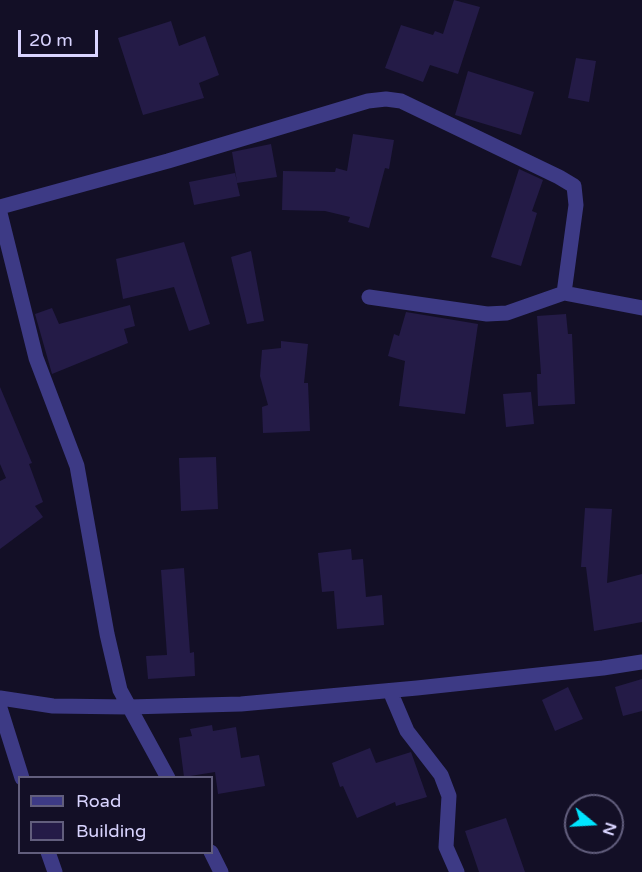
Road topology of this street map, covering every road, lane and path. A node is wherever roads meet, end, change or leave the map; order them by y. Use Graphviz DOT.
graph roads {
  1 [pos="0,207"];
  2 [pos="0,213"];
  3 [pos="564,292"];
  4 [pos="369,297"];
  5 [pos="642,308"];
  6 [pos="642,662"];
  7 [pos="390,691"];
  8 [pos="0,698"];
  9 [pos="129,707"];
  10 [pos="0,708"];
  11 [pos="22,776"];
  12 [pos="167,776"];
  13 [pos="49,854"];
  14 [pos="213,854"];
  15 [pos="55,872"];
  16 [pos="221,872"];
  17 [pos="457,872"];
  1 -- 3 [label="street"];
  2 -- 9 [label="street"];
  3 -- 4 [label="street"];
  3 -- 5 [label="street"];
  6 -- 7 [label="street"];
  7 -- 9 [label="street"];
  7 -- 17 [label="street"];
  8 -- 9 [label="street"];
  9 -- 12 [label="street"];
  10 -- 11 [label="street"];
  13 -- 15 [label="street"];
  14 -- 16 [label="street"];
}
